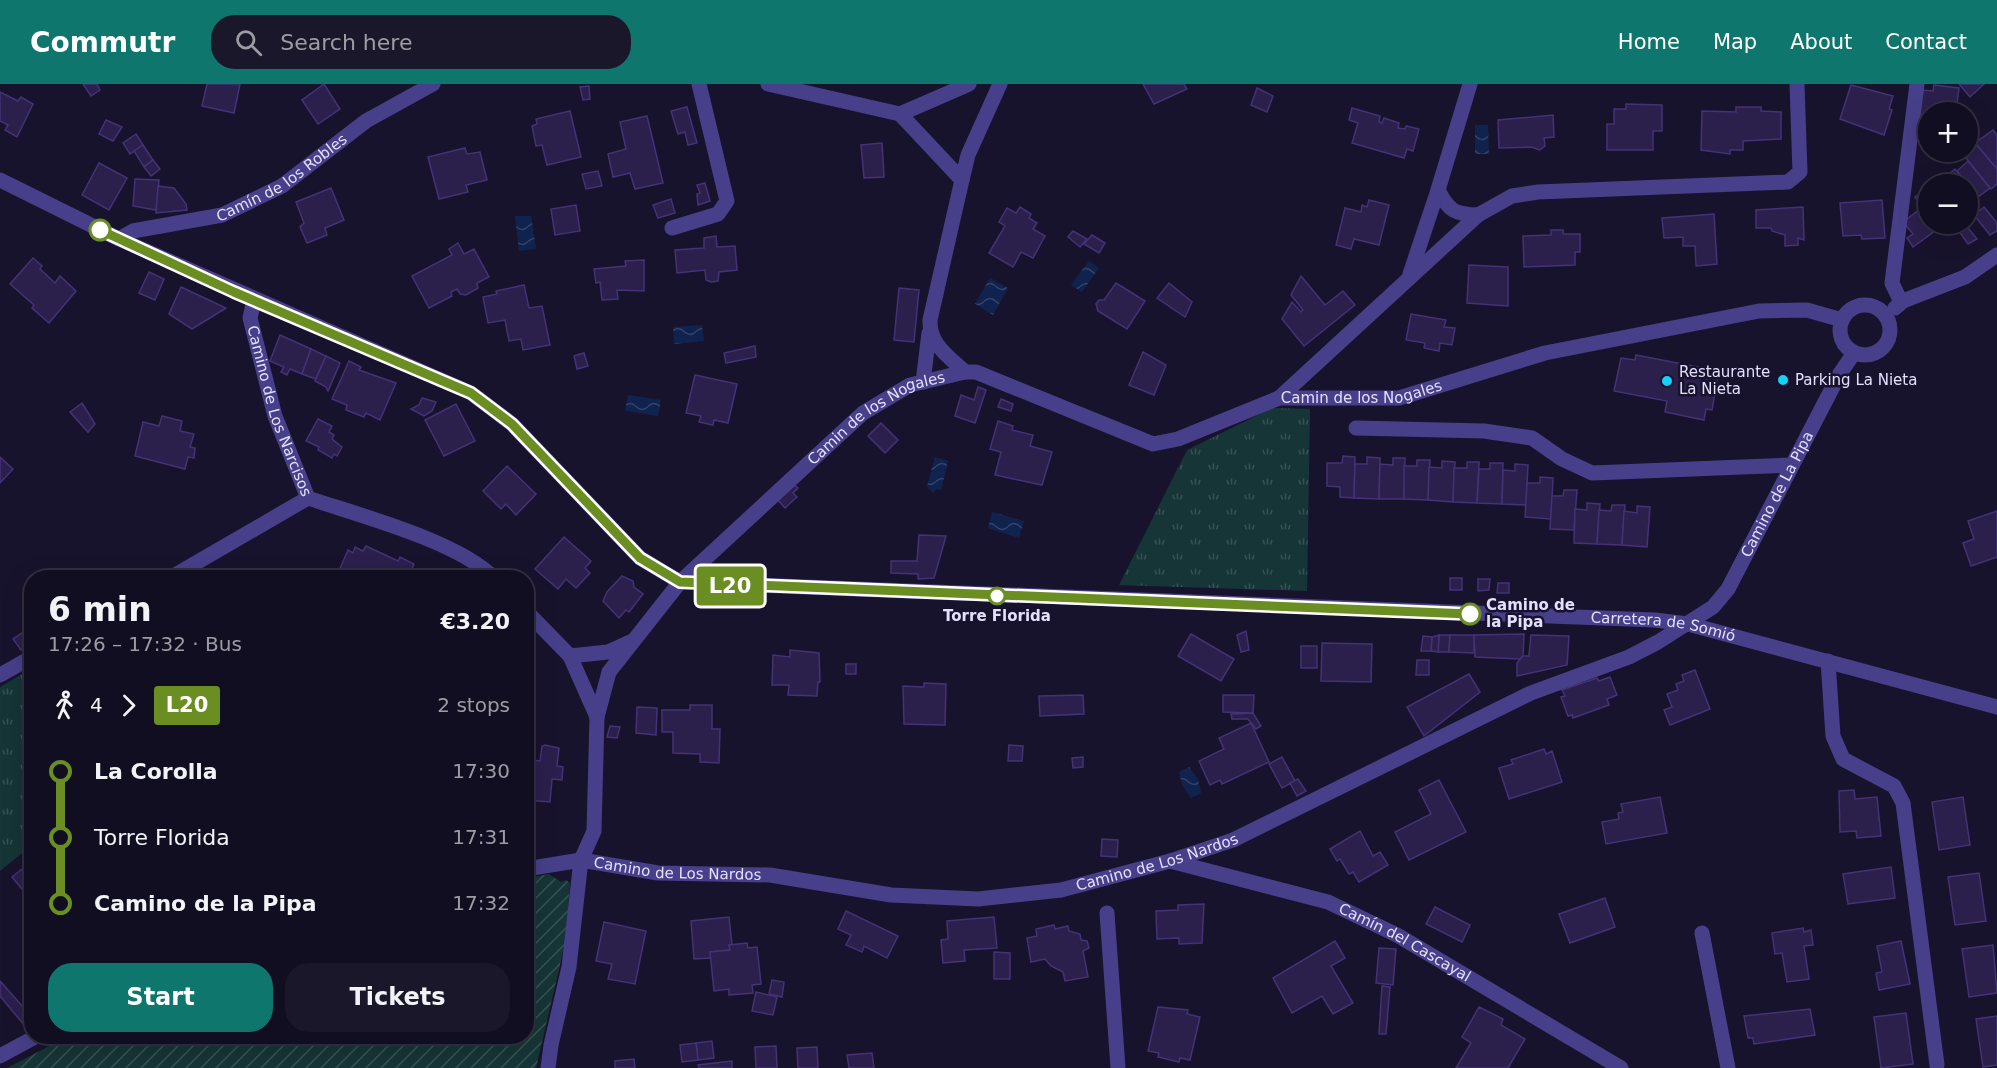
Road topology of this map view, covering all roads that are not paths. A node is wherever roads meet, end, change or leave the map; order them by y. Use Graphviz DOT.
graph roads {
  1 [pos="433,84"];
  2 [pos="699,84"];
  3 [pos="768,84"];
  4 [pos="969,84"];
  5 [pos="1000,84"];
  6 [pos="1470,84"];
  7 [pos="1797,84"];
  8 [pos="1917,84"];
  9 [pos="900,114"];
  10 [pos="0,180"];
  11 [pos="962,180"];
  12 [pos="1438,190"];
  13 [pos="1478,215"];
  14 [pos="672,228"];
  15 [pos="119,239"];
  16 [pos="1997,255"];
  17 [pos="1409,276"];
  18 [pos="254,300"];
  19 [pos="1901,302"];
  20 [pos="1887,317"];
  21 [pos="1842,321"];
  22 [pos="929,333"];
  23 [pos="1854,353"];
  24 [pos="965,372"];
  25 [pos="923,382"];
  26 [pos="1279,398"];
  27 [pos="1356,428"];
  28 [pos="1792,465"];
  29 [pos="308,498"];
  30 [pos="184,570"];
  31 [pos="483,570"];
  32 [pos="680,582"];
  33 [pos="534,619"];
  34 [pos="1688,624"];
  35 [pos="633,640"];
  36 [pos="570,656"];
  37 [pos="1828,661"];
  38 [pos="24,662"];
  39 [pos="0,675"];
  40 [pos="1997,707"];
  41 [pos="597,717"];
  42 [pos="581,860"];
  43 [pos="1170,861"];
  44 [pos="534,868"];
  45 [pos="1107,913"];
  46 [pos="1702,933"];
  47 [pos="24,1043"];
  48 [pos="0,1056"];
  49 [pos="1937,1065"];
  50 [pos="548,1068"];
  51 [pos="1118,1068"];
  52 [pos="1621,1068"];
  53 [pos="1728,1068"];
  1 -- 15 [label="street, Camín de los Robles"];
  2 -- 14 [label="street"];
  3 -- 9 [label="street"];
  4 -- 9 [label="street"];
  5 -- 11 [label="street"];
  6 -- 12 [label="street"];
  7 -- 13 [label="street"];
  8 -- 19 [label="street"];
  9 -- 11 [label="street"];
  10 -- 15 [label="street, Carretera de Somió"];
  11 -- 22 [label="street"];
  12 -- 13 [label="street"];
  12 -- 17 [label="street"];
  13 -- 17 [label="street"];
  15 -- 18 [label="street, Carretera de Somió"];
  16 -- 19 [label="street"];
  17 -- 26 [label="street"];
  18 -- 29 [label="street, Camino de Los Narcisos"];
  18 -- 32 [label="street, Carretera de Somió"];
  19 -- 20 [label="street"];
  20 -- 21 [label="street"];
  20 -- 23 [label="street"];
  21 -- 23 [label="street"];
  21 -- 26 [label="street, Camin de los Nogales"];
  22 -- 24 [label="street"];
  22 -- 25 [label="street"];
  23 -- 28 [label="street, Camino de La Pipa"];
  24 -- 25 [label="street, Camin de los Nogales"];
  24 -- 26 [label="street, Camin de los Nogales"];
  25 -- 32 [label="street, Camin de los Nogales"];
  27 -- 28 [label="street"];
  28 -- 34 [label="street, Camino de La Pipa"];
  29 -- 30 [label="street"];
  29 -- 31 [label="street, Camino de Los Narcisos"];
  32 -- 34 [label="street, Carretera de Somió"];
  32 -- 35 [label="street, Camin de los Nogales"];
  33 -- 36 [label="street"];
  34 -- 37 [label="street, Carretera de Somió"];
  34 -- 43 [label="street, Camino de Los Nardos"];
  35 -- 36 [label="street"];
  35 -- 41 [label="street, Camin de los Nogales"];
  36 -- 41 [label="street"];
  37 -- 40 [label="street, Carretera de Somió"];
  37 -- 49 [label="street"];
  38 -- 39 [label="street"];
  41 -- 42 [label="street"];
  42 -- 43 [label="street, Camino de Los Nardos"];
  42 -- 44 [label="street, Camino de Los Nardos"];
  42 -- 50 [label="street"];
  43 -- 52 [label="street, Camín del Cascayal"];
  45 -- 51 [label="street"];
  46 -- 53 [label="street"];
  47 -- 48 [label="street"];
}
